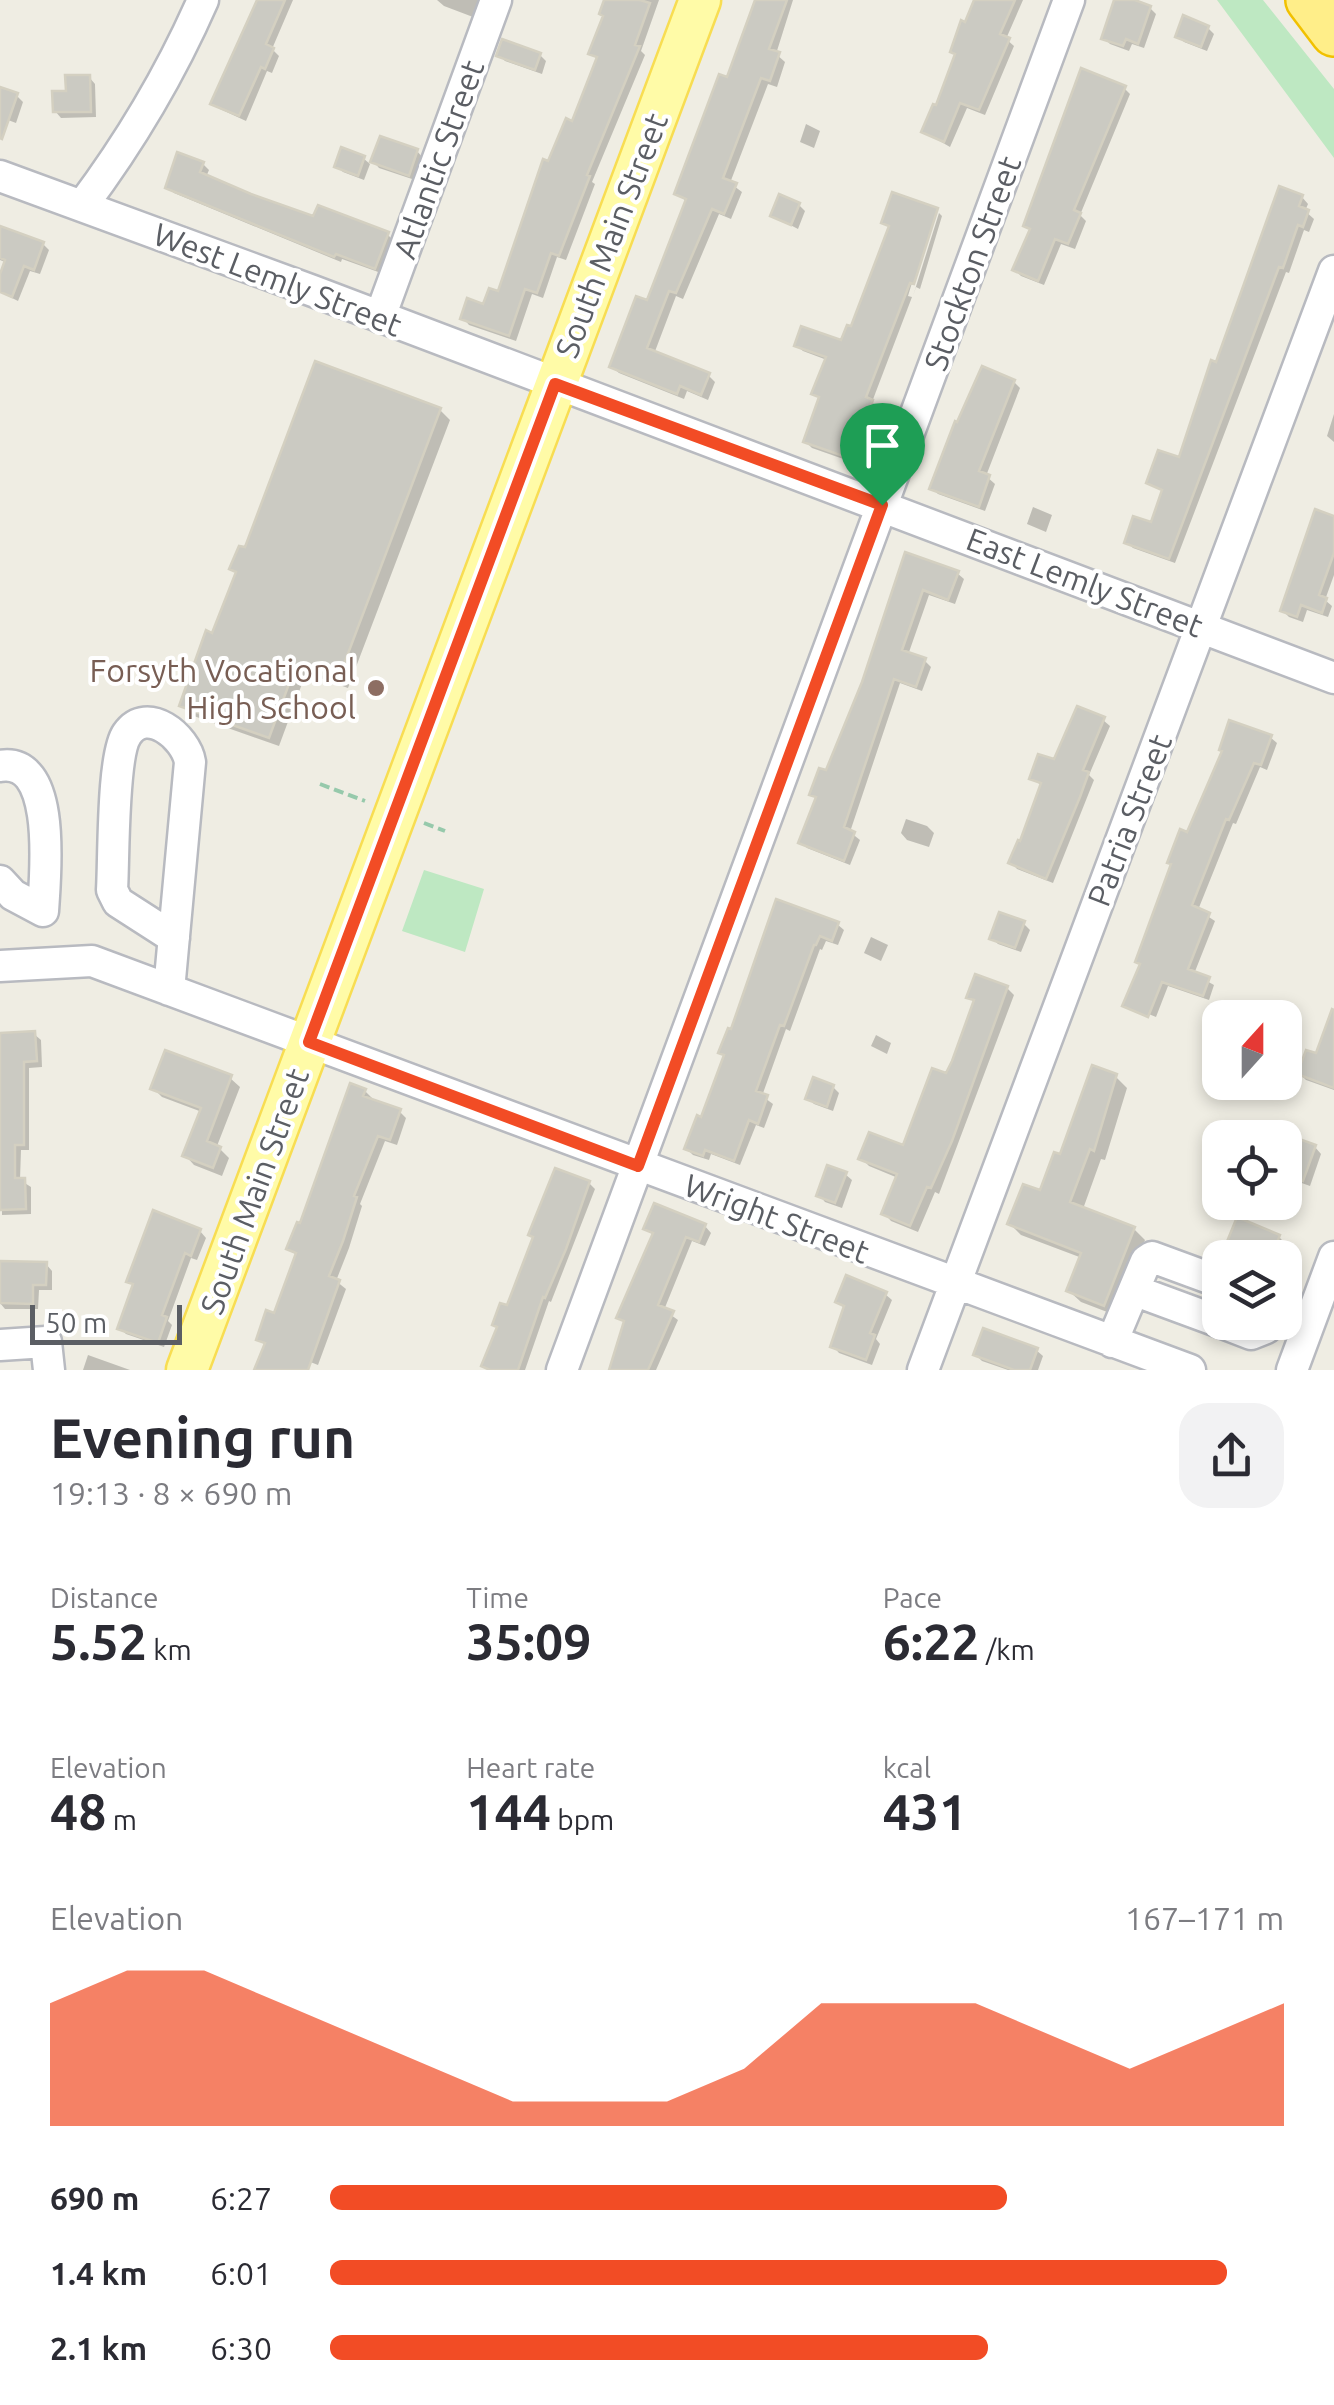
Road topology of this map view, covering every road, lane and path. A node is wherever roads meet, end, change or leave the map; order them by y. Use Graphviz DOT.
graph roads {
  1 [pos="202,0"];
  2 [pos="496,0"];
  3 [pos="700,0"];
  4 [pos="1069,0"];
  5 [pos="1309,0"];
  6 [pos="1334,33"];
  7 [pos="0,176"];
  8 [pos="82,206"];
  9 [pos="1334,271"];
  10 [pos="380,317"];
  11 [pos="555,384"];
  12 [pos="882,505"];
  13 [pos="1202,626"];
  14 [pos="1334,678"];
  15 [pos="0,766"];
  16 [pos="320,784"];
  17 [pos="365,802"];
  18 [pos="420,821"];
  19 [pos="445,831"];
  20 [pos="0,881"];
  21 [pos="43,911"];
  22 [pos="174,938"];
  23 [pos="49,964"];
  24 [pos="0,966"];
  25 [pos="169,990"];
  26 [pos="309,1042"];
  27 [pos="638,1166"];
  28 [pos="1334,1257"];
  29 [pos="1202,1275"];
  30 [pos="954,1285"];
  31 [pos="1136,1291"];
  32 [pos="1302,1305"];
  33 [pos="1202,1315"];
  34 [pos="1295,1340"];
  35 [pos="1112,1342"];
  36 [pos="0,1346"];
  37 [pos="49,1370"];
  38 [pos="187,1370"];
  39 [pos="562,1370"];
  40 [pos="923,1370"];
  41 [pos="1190,1370"];
  42 [pos="1292,1370"];
  1 -- 8 [label="street"];
  2 -- 10 [label="street, Atlantic Street"];
  3 -- 11 [label="main road, South Main Street"];
  4 -- 12 [label="street, Stockton Street"];
  5 -- 6 [label="highway"];
  7 -- 8 [label="street, West Lemly Street"];
  8 -- 10 [label="street, West Lemly Street"];
  9 -- 13 [label="street, Patria Street"];
  10 -- 11 [label="street, West Lemly Street"];
  11 -- 12 [label="street, East Lemly Street"];
  11 -- 26 [label="main road, South Main Street"];
  12 -- 13 [label="street, East Lemly Street"];
  12 -- 27 [label="street, Stockton Street"];
  13 -- 14 [label="street, East Lemly Street"];
  13 -- 30 [label="street, Patria Street"];
  15 -- 21 [label="street"];
  16 -- 17 [label="path"];
  18 -- 19 [label="path"];
  20 -- 21 [label="street"];
  21 -- 23 [label="street"];
  22 -- 22 [label="street"];
  22 -- 25 [label="street"];
  23 -- 24 [label="street, Wright Street"];
  23 -- 25 [label="street, Wright Street"];
  25 -- 26 [label="street, Wright Street"];
  26 -- 27 [label="street, Wright Street"];
  26 -- 38 [label="main road, South Main Street"];
  27 -- 30 [label="street, Wright Street"];
  27 -- 39 [label="street, Stockton Street"];
  28 -- 32 [label="street"];
  29 -- 31 [label="street"];
  30 -- 35 [label="street, Wright Street"];
  30 -- 40 [label="street, Patria Street"];
  31 -- 33 [label="street"];
  31 -- 35 [label="street"];
  34 -- 42 [label="street"];
  35 -- 41 [label="street, Wright Street"];
  36 -- 37 [label="street"];
}
